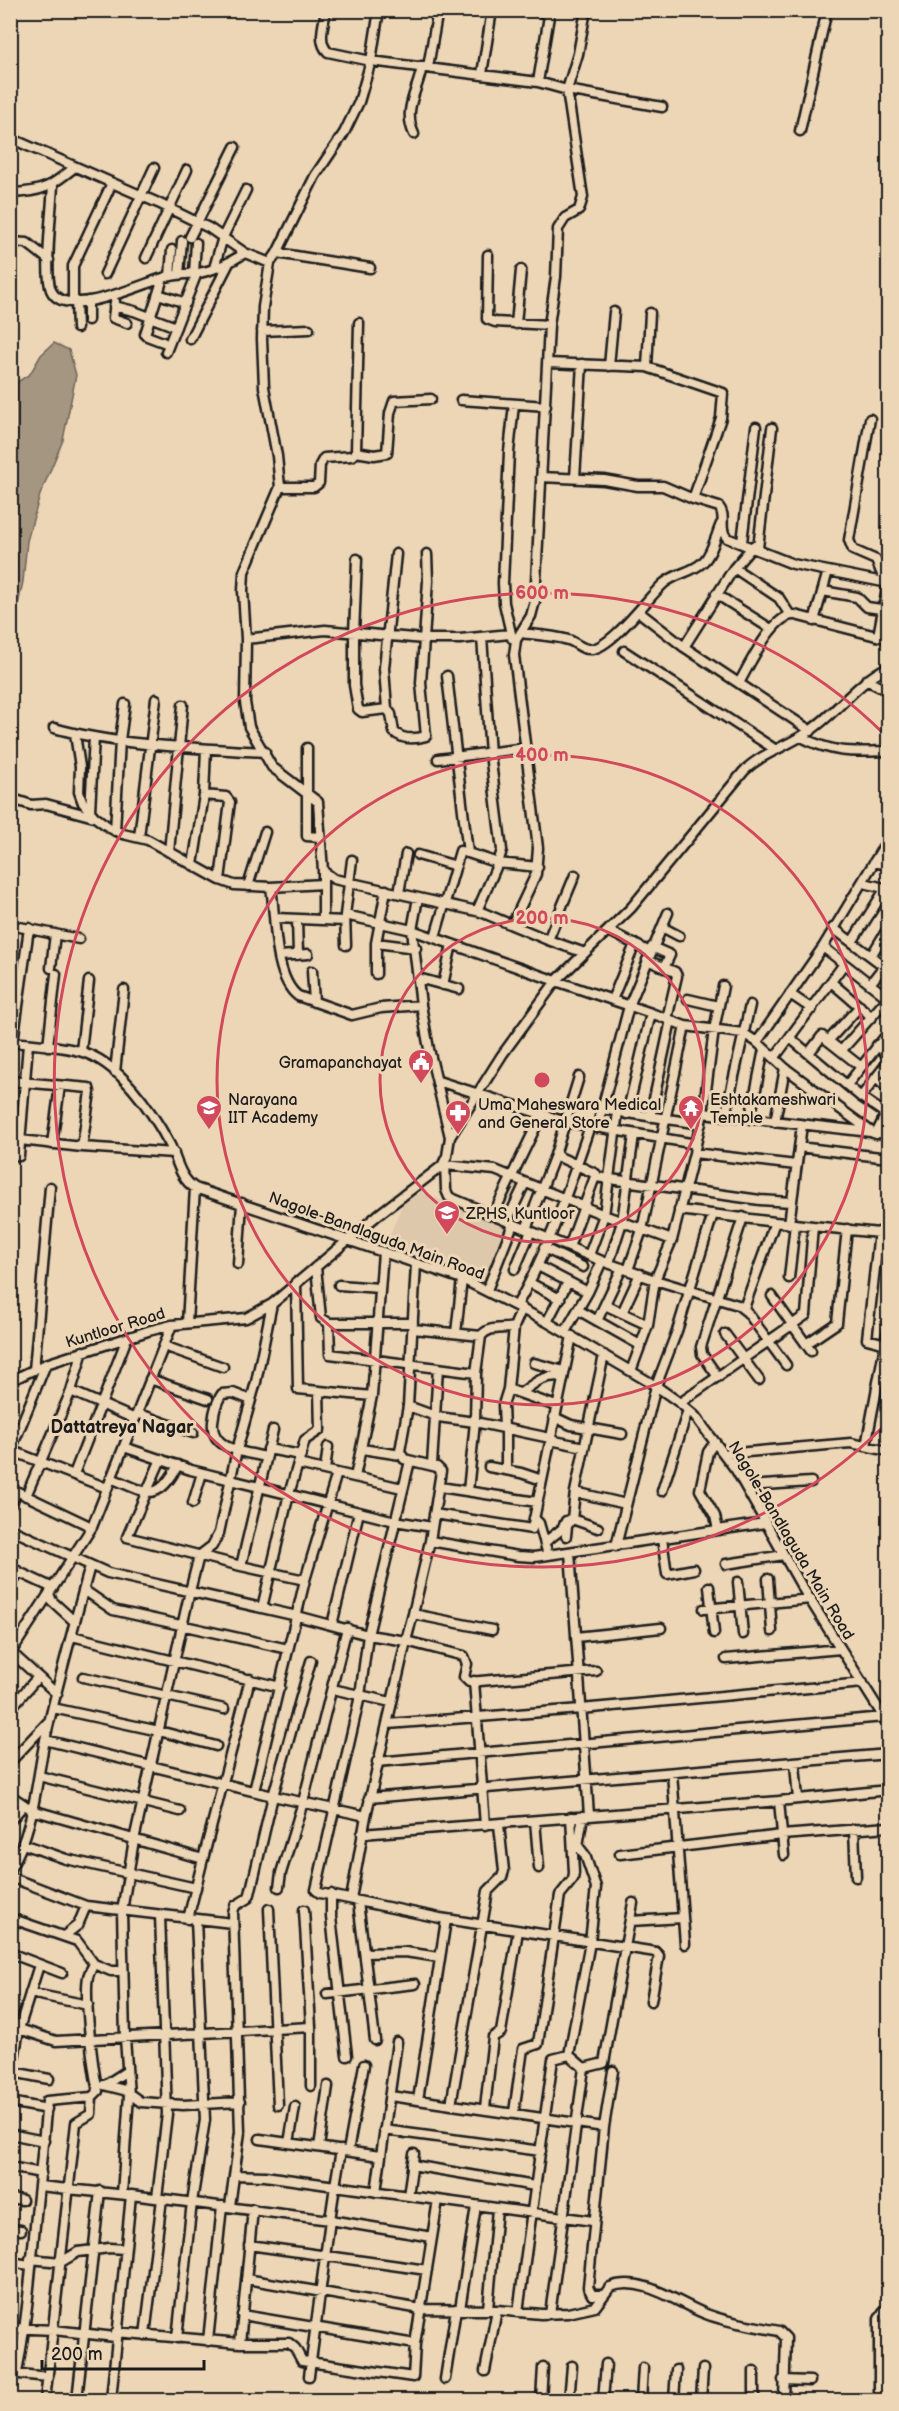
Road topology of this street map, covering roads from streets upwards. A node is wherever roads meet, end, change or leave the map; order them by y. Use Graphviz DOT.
graph roads {
  1 [pos="326,10"];
  2 [pos="379,10"];
  3 [pos="438,10"];
  4 [pos="492,10"];
  5 [pos="538,10"];
  6 [pos="586,10"];
  7 [pos="827,10"];
  8 [pos="371,61"];
  9 [pos="425,66"];
  10 [pos="482,74"];
  11 [pos="538,82"];
  12 [pos="567,90"];
  13 [pos="662,107"];
  14 [pos="800,131"];
  15 [pos="414,134"];
  16 [pos="10,138"];
  17 [pos="235,147"];
  18 [pos="75,167"];
  19 [pos="154,168"];
  20 [pos="187,170"];
  21 [pos="112,183"];
  22 [pos="53,185"];
  23 [pos="246,190"];
  24 [pos="10,193"];
  25 [pos="141,196"];
  26 [pos="169,209"];
  27 [pos="196,222"];
  28 [pos="223,237"];
  29 [pos="189,240"];
  30 [pos="10,242"];
  31 [pos="172,250"];
  32 [pos="245,253"];
  33 [pos="278,253"];
  34 [pos="488,255"];
  35 [pos="146,258"];
  36 [pos="48,260"];
  37 [pos="229,263"];
  38 [pos="270,263"];
  39 [pos="214,268"];
  40 [pos="370,268"];
  41 [pos="521,270"];
  42 [pos="195,273"];
  43 [pos="105,274"];
  44 [pos="170,276"];
  45 [pos="158,294"];
  46 [pos="117,296"];
  47 [pos="74,301"];
  48 [pos="88,301"];
  49 [pos="186,303"];
  50 [pos="114,306"];
  51 [pos="614,312"];
  52 [pos="650,313"];
  53 [pos="150,317"];
  54 [pos="88,320"];
  55 [pos="359,322"];
  56 [pos="127,323"];
  57 [pos="516,324"];
  58 [pos="549,326"];
  59 [pos="176,327"];
  60 [pos="77,328"];
  61 [pos="309,329"];
  62 [pos="262,331"];
  63 [pos="190,339"];
  64 [pos="163,342"];
  65 [pos="166,352"];
  66 [pos="548,363"];
  67 [pos="582,364"];
  68 [pos="609,366"];
  69 [pos="647,368"];
  70 [pos="431,399"];
  71 [pos="461,400"];
  72 [pos="514,404"];
  73 [pos="546,406"];
  74 [pos="870,419"];
  75 [pos="756,427"];
  76 [pos="772,428"];
  77 [pos="356,452"];
  78 [pos="541,477"];
  79 [pos="575,478"];
  80 [pos="280,487"];
  81 [pos="693,499"];
  82 [pos="722,524"];
  83 [pos="742,543"];
  84 [pos="755,547"];
  85 [pos="396,554"];
  86 [pos="427,554"];
  87 [pos="357,560"];
  88 [pos="734,568"];
  89 [pos="828,572"];
  90 [pos="887,582"];
  91 [pos="823,591"];
  92 [pos="716,594"];
  93 [pos="886,609"];
  94 [pos="639,612"];
  95 [pos="790,615"];
  96 [pos="814,621"];
  97 [pos="771,628"];
  98 [pos="521,633"];
  99 [pos="354,634"];
  100 [pos="510,634"];
  101 [pos="878,636"];
  102 [pos="388,637"];
  103 [pos="482,637"];
  104 [pos="246,639"];
  105 [pos="424,639"];
  106 [pos="888,639"];
  107 [pos="515,644"];
  108 [pos="684,647"];
  109 [pos="624,651"];
  110 [pos="888,667"];
  111 [pos="447,676"];
  112 [pos="866,680"];
  113 [pos="739,683"];
  114 [pos="888,691"];
  115 [pos="156,699"];
  116 [pos="125,704"];
  117 [pos="183,705"];
  118 [pos="387,709"];
  119 [pos="54,728"];
  120 [pos="811,731"];
  121 [pos="75,734"];
  122 [pos="94,737"];
  123 [pos="801,737"];
  124 [pos="120,740"];
  125 [pos="150,743"];
  126 [pos="180,746"];
  127 [pos="307,748"];
  128 [pos="526,748"];
  129 [pos="206,749"];
  130 [pos="776,750"];
  131 [pos="888,751"];
  132 [pos="265,752"];
  133 [pos="490,754"];
  134 [pos="457,757"];
  135 [pos="438,759"];
  136 [pos="306,791"];
  137 [pos="204,795"];
  138 [pos="10,798"];
  139 [pos="92,814"];
  140 [pos="116,831"];
  141 [pos="265,832"];
  142 [pos="139,837"];
  143 [pos="320,837"];
  144 [pos="888,839"];
  145 [pos="169,852"];
  146 [pos="468,853"];
  147 [pos="406,855"];
  148 [pos="418,855"];
  149 [pos="352,860"];
  150 [pos="874,862"];
  151 [pos="498,863"];
  152 [pos="193,865"];
  153 [pos="888,865"];
  154 [pos="456,866"];
  155 [pos="538,867"];
  156 [pos="323,871"];
  157 [pos="574,875"];
  158 [pos="220,880"];
  159 [pos="348,882"];
  160 [pos="864,883"];
  161 [pos="323,884"];
  162 [pos="248,886"];
  163 [pos="272,887"];
  164 [pos="887,889"];
  165 [pos="386,890"];
  166 [pos="399,893"];
  167 [pos="418,898"];
  168 [pos="444,904"];
  169 [pos="477,911"];
  170 [pos="668,913"];
  171 [pos="276,918"];
  172 [pos="345,918"];
  173 [pos="297,919"];
  174 [pos="323,920"];
  175 [pos="381,921"];
  176 [pos="10,925"];
  177 [pos="512,925"];
  178 [pos="662,927"];
  179 [pos="29,928"];
  180 [pos="833,928"];
  181 [pos="888,928"];
  182 [pos="412,930"];
  183 [pos="609,931"];
  184 [pos="55,934"];
  185 [pos="679,936"];
  186 [pos="435,937"];
  187 [pos="79,939"];
  188 [pos="548,940"];
  189 [pos="885,941"];
  190 [pos="852,942"];
  191 [pos="376,943"];
  192 [pos="452,944"];
  193 [pos="635,944"];
  194 [pos="346,945"];
  195 [pos="823,946"];
  196 [pos="416,948"];
  197 [pos="585,953"];
  198 [pos="650,953"];
  199 [pos="279,956"];
  200 [pos="871,956"];
  201 [pos="844,964"];
  202 [pos="664,968"];
  203 [pos="886,968"];
  204 [pos="312,971"];
  205 [pos="376,974"];
  206 [pos="418,978"];
  207 [pos="89,981"];
  208 [pos="556,981"];
  209 [pos="831,982"];
  210 [pos="870,984"];
  211 [pos="443,985"];
  212 [pos="723,986"];
  213 [pos="459,989"];
  214 [pos="124,990"];
  215 [pos="790,994"];
  216 [pos="888,998"];
  217 [pos="688,999"];
  218 [pos="612,1000"];
  219 [pos="314,1002"];
  220 [pos="421,1005"];
  221 [pos="750,1005"];
  222 [pos="629,1006"];
  223 [pos="718,1006"];
  224 [pos="860,1006"];
  225 [pos="812,1009"];
  226 [pos="651,1012"];
  227 [pos="872,1017"];
  228 [pos="669,1020"];
  229 [pos="843,1025"];
  230 [pos="685,1026"];
  231 [pos="714,1030"];
  232 [pos="743,1033"];
  233 [pos="888,1033"];
  234 [pos="855,1035"];
  235 [pos="790,1038"];
  236 [pos="828,1041"];
  237 [pos="12,1042"];
  238 [pos="757,1042"];
  239 [pos="28,1044"];
  240 [pos="48,1046"];
  241 [pos="877,1046"];
  242 [pos="764,1049"];
  243 [pos="81,1051"];
  244 [pos="841,1051"];
  245 [pos="809,1053"];
  246 [pos="775,1056"];
  247 [pos="888,1056"];
  248 [pos="888,1062"];
  249 [pos="860,1066"];
  250 [pos="785,1068"];
  251 [pos="115,1072"];
  252 [pos="579,1077"];
  253 [pos="876,1078"];
  254 [pos="10,1081"];
  255 [pos="438,1081"];
  256 [pos="25,1082"];
  257 [pos="847,1085"];
  258 [pos="60,1086"];
  259 [pos="888,1089"];
  260 [pos="478,1093"];
  261 [pos="861,1097"];
  262 [pos="601,1109"];
  263 [pos="622,1113"];
  264 [pos="703,1113"];
  265 [pos="886,1113"];
  266 [pos="542,1114"];
  267 [pos="650,1117"];
  268 [pos="725,1117"];
  269 [pos="665,1119"];
  270 [pos="750,1119"];
  271 [pos="566,1122"];
  272 [pos="775,1122"];
  273 [pos="700,1124"];
  274 [pos="802,1125"];
  275 [pos="594,1127"];
  276 [pos="616,1132"];
  277 [pos="874,1134"];
  278 [pos="888,1134"];
  279 [pos="634,1135"];
  280 [pos="450,1137"];
  281 [pos="662,1138"];
  282 [pos="20,1140"];
  283 [pos="52,1144"];
  284 [pos="696,1144"];
  285 [pos="82,1147"];
  286 [pos="799,1147"];
  287 [pos="174,1153"];
  288 [pos="694,1154"];
  289 [pos="555,1155"];
  290 [pos="19,1156"];
  291 [pos="888,1158"];
  292 [pos="445,1163"];
  293 [pos="577,1164"];
  294 [pos="796,1165"];
  295 [pos="511,1177"];
  296 [pos="596,1177"];
  297 [pos="609,1179"];
  298 [pos="628,1182"];
  299 [pos="525,1183"];
  300 [pos="651,1185"];
  301 [pos="50,1187"];
  302 [pos="195,1188"];
  303 [pos="542,1190"];
  304 [pos="684,1190"];
  305 [pos="564,1199"];
  306 [pos="791,1202"];
  307 [pos="242,1203"];
  308 [pos="585,1208"];
  309 [pos="679,1210"];
  310 [pos="713,1214"];
  311 [pos="493,1215"];
  312 [pos="604,1215"];
  313 [pos="743,1217"];
  314 [pos="510,1222"];
  315 [pos="622,1222"];
  316 [pos="775,1222"];
  317 [pos="792,1224"];
  318 [pos="813,1226"];
  319 [pos="847,1229"];
  320 [pos="529,1230"];
  321 [pos="642,1230"];
  322 [pos="879,1232"];
  323 [pos="888,1234"];
  324 [pos="550,1238"];
  325 [pos="350,1240"];
  326 [pos="672,1240"];
  327 [pos="569,1247"];
  328 [pos="544,1248"];
  329 [pos="383,1252"];
  330 [pos="589,1255"];
  331 [pos="605,1262"];
  332 [pos="238,1264"];
  333 [pos="416,1264"];
  334 [pos="538,1266"];
  335 [pos="316,1267"];
  336 [pos="583,1267"];
  337 [pos="515,1269"];
  338 [pos="625,1269"];
  339 [pos="640,1274"];
  340 [pos="789,1278"];
  341 [pos="462,1279"];
  342 [pos="655,1280"];
  343 [pos="297,1282"];
  344 [pos="568,1282"];
  345 [pos="530,1283"];
  346 [pos="339,1285"];
  347 [pos="379,1288"];
  348 [pos="690,1289"];
  349 [pos="487,1290"];
  350 [pos="588,1292"];
  351 [pos="772,1296"];
  352 [pos="716,1298"];
  353 [pos="560,1299"];
  354 [pos="272,1304"];
  355 [pos="605,1305"];
  356 [pos="519,1307"];
  357 [pos="744,1308"];
  358 [pos="578,1311"];
  359 [pos="622,1312"];
  360 [pos="597,1321"];
  361 [pos="548,1322"];
  362 [pos="187,1323"];
  363 [pos="329,1323"];
  364 [pos="378,1323"];
  365 [pos="793,1324"];
  366 [pos="172,1325"];
  367 [pos="648,1325"];
  368 [pos="413,1326"];
  369 [pos="514,1327"];
  370 [pos="888,1329"];
  371 [pos="456,1333"];
  372 [pos="569,1334"];
  373 [pos="725,1334"];
  374 [pos="481,1336"];
  375 [pos="127,1338"];
  376 [pos="767,1341"];
  377 [pos="886,1344"];
  378 [pos="640,1345"];
  379 [pos="164,1346"];
  380 [pos="83,1352"];
  381 [pos="604,1355"];
  382 [pos="743,1359"];
  383 [pos="374,1361"];
  384 [pos="534,1363"];
  385 [pos="46,1364"];
  386 [pos="411,1365"];
  387 [pos="786,1365"];
  388 [pos="223,1367"];
  389 [pos="438,1368"];
  390 [pos="34,1370"];
  391 [pos="631,1371"];
  392 [pos="476,1372"];
  393 [pos="564,1374"];
  394 [pos="718,1377"];
  395 [pos="150,1379"];
  396 [pos="759,1380"];
  397 [pos="10,1381"];
  398 [pos="656,1386"];
  399 [pos="508,1389"];
  400 [pos="71,1390"];
  401 [pos="319,1391"];
  402 [pos="521,1393"];
  403 [pos="372,1396"];
  404 [pos="207,1400"];
  405 [pos="251,1400"];
  406 [pos="680,1403"];
  407 [pos="101,1405"];
  408 [pos="408,1406"];
  409 [pos="556,1406"];
  410 [pos="688,1410"];
  411 [pos="136,1416"];
  412 [pos="435,1417"];
  413 [pos="554,1417"];
  414 [pos="475,1422"];
  415 [pos="588,1427"];
  416 [pos="505,1428"];
  417 [pos="273,1430"];
  418 [pos="193,1433"];
  419 [pos="622,1434"];
  420 [pos="550,1439"];
  421 [pos="715,1442"];
  422 [pos="866,1446"];
  423 [pos="124,1447"];
  424 [pos="328,1447"];
  425 [pos="584,1447"];
  426 [pos="362,1449"];
  427 [pos="11,1450"];
  428 [pos="237,1450"];
  429 [pos="888,1451"];
  430 [pos="267,1453"];
  431 [pos="724,1454"];
  432 [pos="401,1455"];
  433 [pos="161,1459"];
  434 [pos="299,1459"];
  435 [pos="42,1461"];
  436 [pos="410,1461"];
  437 [pos="178,1465"];
  438 [pos="432,1465"];
  439 [pos="489,1467"];
  440 [pos="325,1470"];
  441 [pos="506,1470"];
  442 [pos="202,1473"];
  443 [pos="337,1473"];
  444 [pos="74,1474"];
  445 [pos="355,1477"];
  446 [pos="111,1478"];
  447 [pos="232,1480"];
  448 [pos="542,1480"];
  449 [pos="811,1482"];
  450 [pos="746,1486"];
  451 [pos="259,1487"];
  452 [pos="440,1487"];
  453 [pos="107,1488"];
  454 [pos="402,1488"];
  455 [pos="14,1490"];
  456 [pos="468,1491"];
  457 [pos="662,1491"];
  458 [pos="575,1492"];
  459 [pos="147,1493"];
  460 [pos="289,1494"];
  461 [pos="26,1496"];
  462 [pos="537,1502"];
  463 [pos="193,1503"];
  464 [pos="328,1503"];
  465 [pos="626,1504"];
  466 [pos="10,1506"];
  467 [pos="359,1512"];
  468 [pos="434,1514"];
  469 [pos="534,1518"];
  470 [pos="572,1519"];
  471 [pos="395,1521"];
  472 [pos="765,1523"];
  473 [pos="92,1527"];
  474 [pos="432,1527"];
  475 [pos="598,1528"];
  476 [pos="10,1529"];
  477 [pos="718,1530"];
  478 [pos="566,1536"];
  479 [pos="662,1539"];
  480 [pos="430,1541"];
  481 [pos="545,1542"];
  482 [pos="616,1546"];
  483 [pos="570,1552"];
  484 [pos="548,1555"];
  485 [pos="784,1555"];
  486 [pos="199,1556"];
  487 [pos="72,1558"];
  488 [pos="726,1564"];
  489 [pos="90,1566"];
  490 [pos="241,1566"];
  491 [pos="694,1569"];
  492 [pos="14,1570"];
  493 [pos="270,1571"];
  494 [pos="768,1579"];
  495 [pos="305,1580"];
  496 [pos="738,1582"];
  497 [pos="709,1587"];
  498 [pos="10,1590"];
  499 [pos="84,1590"];
  500 [pos="51,1591"];
  501 [pos="190,1591"];
  502 [pos="811,1599"];
  503 [pos="770,1603"];
  504 [pos="740,1606"];
  505 [pos="262,1608"];
  506 [pos="708,1609"];
  507 [pos="413,1614"];
  508 [pos="297,1616"];
  509 [pos="75,1622"];
  510 [pos="332,1625"];
  511 [pos="183,1626"];
  512 [pos="346,1628"];
  513 [pos="661,1628"];
  514 [pos="492,1630"];
  515 [pos="772,1631"];
  516 [pos="714,1633"];
  517 [pos="743,1634"];
  518 [pos="368,1635"];
  519 [pos="72,1636"];
  520 [pos="576,1637"];
  521 [pos="406,1641"];
  522 [pos="288,1649"];
  523 [pos="841,1649"];
  524 [pos="11,1653"];
  525 [pos="726,1659"];
  526 [pos="176,1660"];
  527 [pos="311,1661"];
  528 [pos="596,1671"];
  529 [pos="577,1673"];
  530 [pos="38,1677"];
  531 [pos="83,1677"];
  532 [pos="250,1679"];
  533 [pos="474,1681"];
  534 [pos="862,1683"];
  535 [pos="280,1687"];
  536 [pos="332,1689"];
  537 [pos="57,1694"];
  538 [pos="167,1696"];
  539 [pos="360,1696"];
  540 [pos="392,1702"];
  541 [pos="53,1708"];
  542 [pos="10,1709"];
  543 [pos="224,1709"];
  544 [pos="581,1709"];
  545 [pos="477,1717"];
  546 [pos="51,1719"];
  547 [pos="886,1721"];
  548 [pos="388,1724"];
  549 [pos="159,1731"];
  550 [pos="45,1740"];
  551 [pos="583,1744"];
  552 [pos="216,1746"];
  553 [pos="480,1753"];
  554 [pos="888,1754"];
  555 [pos="10,1762"];
  556 [pos="377,1762"];
  557 [pos="795,1764"];
  558 [pos="151,1767"];
  559 [pos="672,1773"];
  560 [pos="39,1776"];
  561 [pos="587,1780"];
  562 [pos="223,1784"];
  563 [pos="483,1790"];
  564 [pos="888,1790"];
  565 [pos="254,1791"];
  566 [pos="10,1795"];
  567 [pos="273,1796"];
  568 [pos="369,1798"];
  569 [pos="798,1799"];
  570 [pos="779,1801"];
  571 [pos="142,1802"];
  572 [pos="303,1802"];
  573 [pos="28,1808"];
  574 [pos="674,1808"];
  575 [pos="334,1810"];
  576 [pos="180,1811"];
  577 [pos="366,1816"];
  578 [pos="586,1816"];
  579 [pos="571,1817"];
  580 [pos="10,1821"];
  581 [pos="535,1821"];
  582 [pos="485,1825"];
  583 [pos="499,1825"];
  584 [pos="888,1827"];
  585 [pos="854,1829"];
  586 [pos="362,1834"];
  587 [pos="782,1835"];
  588 [pos="134,1840"];
  589 [pos="23,1844"];
  590 [pos="578,1845"];
  591 [pos="678,1848"];
  592 [pos="620,1854"];
  593 [pos="784,1855"];
  594 [pos="203,1859"];
  595 [pos="573,1861"];
  596 [pos="539,1868"];
  597 [pos="10,1869"];
  598 [pos="128,1874"];
  599 [pos="10,1877"];
  600 [pos="856,1877"];
  601 [pos="279,1887"];
  602 [pos="196,1888"];
  603 [pos="331,1894"];
  604 [pos="354,1900"];
  605 [pos="633,1903"];
  606 [pos="86,1906"];
  607 [pos="269,1909"];
  608 [pos="304,1910"];
  609 [pos="122,1911"];
  610 [pos="160,1915"];
  611 [pos="10,1918"];
  612 [pos="683,1918"];
  613 [pos="192,1920"];
  614 [pos="446,1920"];
  615 [pos="630,1921"];
  616 [pos="232,1923"];
  617 [pos="482,1925"];
  618 [pos="518,1931"];
  619 [pos="64,1936"];
  620 [pos="554,1936"];
  621 [pos="590,1942"];
  622 [pos="685,1944"];
  623 [pos="626,1948"];
  624 [pos="10,1953"];
  625 [pos="365,1953"];
  626 [pos="439,1957"];
  627 [pos="94,1964"];
  628 [pos="39,1965"];
  629 [pos="123,1971"];
  630 [pos="62,1973"];
  631 [pos="415,1984"];
  632 [pos="369,1988"];
  633 [pos="30,1993"];
  634 [pos="340,1993"];
  635 [pos="327,1994"];
  636 [pos="651,2001"];
  637 [pos="88,2005"];
  638 [pos="311,2027"];
  639 [pos="15,2028"];
  640 [pos="274,2029"];
  641 [pos="237,2031"];
  642 [pos="201,2033"];
  643 [pos="166,2035"];
  644 [pos="125,2038"];
  645 [pos="91,2039"];
  646 [pos="375,2040"];
  647 [pos="397,2042"];
  648 [pos="568,2055"];
  649 [pos="347,2056"];
  650 [pos="364,2065"];
  651 [pos="584,2067"];
  652 [pos="127,2071"];
  653 [pos="613,2071"];
  654 [pos="13,2072"];
  655 [pos="49,2079"];
  656 [pos="10,2084"];
  657 [pos="100,2085"];
  658 [pos="311,2086"];
  659 [pos="328,2086"];
  660 [pos="129,2095"];
  661 [pos="390,2096"];
  662 [pos="92,2097"];
  663 [pos="418,2100"];
  664 [pos="10,2102"];
  665 [pos="240,2102"];
  666 [pos="167,2103"];
  667 [pos="204,2103"];
  668 [pos="278,2105"];
  669 [pos="451,2105"];
  670 [pos="295,2107"];
  671 [pos="484,2108"];
  672 [pos="47,2109"];
  673 [pos="514,2112"];
  674 [pos="545,2117"];
  675 [pos="576,2121"];
  676 [pos="604,2127"];
  677 [pos="384,2130"];
  678 [pos="10,2134"];
  679 [pos="260,2139"];
  680 [pos="44,2141"];
  681 [pos="289,2143"];
  682 [pos="319,2147"];
  683 [pos="345,2151"];
  684 [pos="541,2151"];
  685 [pos="414,2154"];
  686 [pos="380,2156"];
  687 [pos="412,2165"];
  688 [pos="10,2167"];
  689 [pos="41,2173"];
  690 [pos="234,2175"];
  691 [pos="39,2186"];
  692 [pos="336,2186"];
  693 [pos="535,2186"];
  694 [pos="68,2189"];
  695 [pos="100,2191"];
  696 [pos="376,2192"];
  697 [pos="127,2194"];
  698 [pos="408,2196"];
  699 [pos="10,2198"];
  700 [pos="159,2198"];
  701 [pos="22,2200"];
  702 [pos="438,2200"];
  703 [pos="192,2202"];
  704 [pos="226,2206"];
  705 [pos="476,2206"];
  706 [pos="253,2209"];
  707 [pos="497,2209"];
  708 [pos="532,2215"];
  709 [pos="563,2218"];
  710 [pos="330,2220"];
  711 [pos="593,2221"];
  712 [pos="10,2229"];
  713 [pos="21,2230"];
  714 [pos="432,2237"];
  715 [pos="249,2245"];
  716 [pos="125,2249"];
  717 [pos="93,2250"];
  718 [pos="325,2256"];
  719 [pos="10,2262"];
  720 [pos="30,2262"];
  721 [pos="61,2262"];
  722 [pos="427,2270"];
  723 [pos="246,2279"];
  724 [pos="319,2292"];
  725 [pos="604,2295"];
  726 [pos="421,2309"];
  727 [pos="458,2309"];
  728 [pos="493,2309"];
  729 [pos="888,2309"];
  730 [pos="518,2312"];
  731 [pos="550,2314"];
  732 [pos="242,2315"];
  733 [pos="315,2327"];
  734 [pos="10,2328"];
  735 [pos="26,2328"];
  736 [pos="54,2330"];
  737 [pos="83,2334"];
  738 [pos="116,2335"];
  739 [pos="145,2335"];
  740 [pos="177,2338"];
  741 [pos="208,2341"];
  742 [pos="240,2343"];
  743 [pos="415,2344"];
  744 [pos="311,2362"];
  745 [pos="606,2364"];
  746 [pos="572,2366"];
  747 [pos="543,2367"];
  748 [pos="643,2368"];
  749 [pos="703,2369"];
  750 [pos="676,2370"];
  751 [pos="485,2371"];
  752 [pos="754,2371"];
  753 [pos="14,2372"];
  754 [pos="309,2376"];
  755 [pos="48,2377"];
  756 [pos="445,2379"];
  757 [pos="783,2380"];
  758 [pos="810,2381"];
  759 [pos="45,2400"];
  760 [pos="77,2400"];
  761 [pos="111,2400"];
  762 [pos="541,2400"];
  763 [pos="569,2400"];
  764 [pos="603,2400"];
  765 [pos="641,2400"];
  766 [pos="674,2400"];
  767 [pos="701,2400"];
  768 [pos="754,2400"];
  769 [pos="784,2400"];
  770 [pos="879,2400"];
  1 -- 8 [label="street"];
  2 -- 8 [label="street"];
  3 -- 9 [label="street"];
  4 -- 10 [label="street"];
  5 -- 11 [label="street"];
  6 -- 12 [label="street"];
  7 -- 14 [label="street"];
  8 -- 9 [label="street"];
  8 -- 33 [label="street"];
  9 -- 10 [label="street"];
  9 -- 15 [label="street"];
  10 -- 11 [label="street"];
  11 -- 12 [label="street"];
  12 -- 13 [label="street"];
  12 -- 58 [label="street"];
  16 -- 18 [label="street"];
  17 -- 27 [label="street"];
  18 -- 21 [label="street"];
  18 -- 22 [label="street"];
  19 -- 25 [label="street"];
  20 -- 26 [label="street"];
  21 -- 25 [label="street"];
  21 -- 47 [label="street"];
  22 -- 24 [label="street"];
  22 -- 36 [label="street"];
  23 -- 28 [label="street"];
  25 -- 26 [label="street"];
  25 -- 43 [label="street"];
  26 -- 27 [label="street"];
  26 -- 35 [label="street"];
  27 -- 28 [label="street"];
  27 -- 29 [label="street"];
  28 -- 32 [label="street"];
  28 -- 39 [label="street"];
  29 -- 42 [label="street"];
  29 -- 44 [label="street"];
  30 -- 36 [label="street"];
  31 -- 44 [label="street"];
  32 -- 37 [label="street"];
  32 -- 38 [label="street"];
  33 -- 38 [label="street"];
  33 -- 40 [label="street"];
  34 -- 57 [label="street"];
  36 -- 47 [label="street"];
  37 -- 39 [label="street"];
  37 -- 63 [label="street"];
  38 -- 62 [label="street"];
  39 -- 42 [label="street"];
  41 -- 57 [label="street"];
  42 -- 44 [label="street"];
  42 -- 49 [label="street"];
  44 -- 45 [label="street"];
  44 -- 46 [label="street"];
  45 -- 49 [label="street"];
  45 -- 53 [label="street"];
  46 -- 48 [label="street"];
  46 -- 50 [label="street"];
  47 -- 48 [label="street"];
  47 -- 60 [label="street"];
  48 -- 54 [label="street"];
  49 -- 59 [label="street"];
  50 -- 53 [label="street"];
  50 -- 56 [label="street"];
  51 -- 68 [label="street"];
  52 -- 69 [label="street"];
  53 -- 59 [label="street"];
  53 -- 64 [label="street"];
  55 -- 77 [label="street"];
  57 -- 58 [label="street"];
  58 -- 66 [label="street"];
  59 -- 65 [label="street"];
  61 -- 62 [label="street"];
  62 -- 80 [label="street"];
  66 -- 67 [label="street"];
  66 -- 73 [label="street"];
  67 -- 68 [label="street"];
  67 -- 79 [label="street"];
  68 -- 69 [label="street"];
  69 -- 81 [label="street"];
  70 -- 77 [label="street"];
  71 -- 72 [label="street"];
  72 -- 73 [label="street"];
  72 -- 100 [label="street"];
  73 -- 78 [label="street"];
  74 -- 90 [label="street"];
  75 -- 83 [label="street"];
  76 -- 84 [label="street"];
  77 -- 80 [label="street"];
  78 -- 79 [label="street"];
  78 -- 98 [label="street"];
  79 -- 81 [label="street"];
  80 -- 104 [label="street"];
  81 -- 82 [label="street"];
  82 -- 83 [label="street"];
  82 -- 94 [label="street"];
  83 -- 84 [label="street"];
  84 -- 88 [label="street"];
  84 -- 89 [label="street"];
  85 -- 102 [label="street"];
  86 -- 105 [label="street"];
  87 -- 99 [label="street"];
  88 -- 92 [label="street"];
  88 -- 95 [label="street"];
  89 -- 90 [label="street"];
  89 -- 91 [label="street"];
  90 -- 93 [label="street"];
  91 -- 93 [label="street"];
  91 -- 96 [label="street"];
  92 -- 97 [label="street"];
  92 -- 108 [label="street"];
  93 -- 101 [label="street"];
  94 -- 98 [label="street"];
  94 -- 108 [label="street"];
  95 -- 96 [label="street"];
  95 -- 97 [label="street"];
  96 -- 101 [label="street"];
  97 -- 113 [label="street"];
  98 -- 107 [label="street"];
  99 -- 102 [label="street"];
  99 -- 104 [label="street"];
  99 -- 118 [label="street"];
  100 -- 103 [label="street"];
  100 -- 107 [label="street"];
  101 -- 106 [label="street"];
  102 -- 105 [label="street"];
  102 -- 118 [label="street"];
  103 -- 105 [label="street"];
  103 -- 133 [label="street"];
  104 -- 132 [label="street"];
  105 -- 118 [label="street"];
  107 -- 128 [label="street"];
  108 -- 113 [label="street"];
  109 -- 130 [label="street"];
  110 -- 112 [label="street"];
  111 -- 134 [label="street"];
  112 -- 114 [label="street"];
  112 -- 120 [label="street"];
  113 -- 120 [label="street"];
  115 -- 125 [label="street"];
  116 -- 124 [label="street"];
  117 -- 126 [label="street"];
  119 -- 121 [label="street"];
  120 -- 123 [label="street"];
  121 -- 122 [label="street"];
  121 -- 139 [label="street"];
  122 -- 124 [label="street"];
  122 -- 139 [label="street"];
  123 -- 130 [label="street"];
  123 -- 131 [label="street"];
  124 -- 125 [label="street"];
  124 -- 140 [label="street"];
  125 -- 126 [label="street"];
  125 -- 142 [label="street"];
  126 -- 129 [label="street"];
  126 -- 145 [label="street"];
  127 -- 136 [label="street"];
  128 -- 133 [label="street"];
  128 -- 155 [label="street"];
  129 -- 132 [label="street"];
  129 -- 137 [label="street"];
  130 -- 183 [label="street"];
  132 -- 136 [label="street"];
  133 -- 134 [label="street"];
  133 -- 151 [label="street"];
  134 -- 135 [label="street"];
  134 -- 146 [label="street"];
  136 -- 143 [label="street"];
  136 -- 143 [label="street"];
  137 -- 152 [label="street"];
  137 -- 158 [label="street"];
  138 -- 139 [label="street"];
  139 -- 140 [label="street"];
  140 -- 142 [label="street"];
  141 -- 162 [label="street"];
  142 -- 145 [label="street"];
  143 -- 156 [label="street"];
  144 -- 150 [label="street"];
  145 -- 152 [label="street"];
  146 -- 151 [label="street"];
  146 -- 154 [label="street"];
  147 -- 166 [label="street"];
  148 -- 154 [label="street"];
  149 -- 159 [label="street"];
  150 -- 153 [label="street"];
  150 -- 160 [label="street"];
  151 -- 155 [label="street"];
  151 -- 169 [label="street"];
  152 -- 158 [label="street"];
  154 -- 168 [label="street"];
  155 -- 177 [label="street"];
  156 -- 159 [label="street"];
  156 -- 161 [label="street"];
  157 -- 188 [label="street"];
  158 -- 162 [label="street"];
  159 -- 165 [label="street"];
  159 -- 172 [label="street"];
  160 -- 164 [label="street"];
  160 -- 180 [label="street"];
  161 -- 163 [label="street"];
  161 -- 174 [label="street"];
  162 -- 163 [label="street"];
  163 -- 171 [label="street"];
  164 -- 190 [label="street"];
  165 -- 166 [label="street"];
  165 -- 175 [label="street"];
  166 -- 167 [label="street"];
  167 -- 168 [label="street"];
  167 -- 182 [label="street"];
  168 -- 169 [label="street"];
  168 -- 186 [label="street"];
  169 -- 177 [label="street"];
  170 -- 178 [label="street"];
  171 -- 173 [label="street"];
  171 -- 199 [label="street"];
  172 -- 174 [label="street"];
  172 -- 175 [label="street"];
  172 -- 194 [label="street"];
  173 -- 174 [label="street"];
  173 -- 199 [label="street"];
  175 -- 182 [label="street"];
  175 -- 191 [label="street"];
  176 -- 179 [label="street"];
  177 -- 188 [label="street"];
  178 -- 185 [label="street"];
  178 -- 198 [label="street"];
  179 -- 184 [label="street"];
  179 -- 237 [label="street"];
  180 -- 190 [label="street"];
  180 -- 195 [label="street"];
  181 -- 189 [label="street"];
  182 -- 186 [label="street"];
  182 -- 196 [label="street"];
  183 -- 193 [label="street"];
  183 -- 197 [label="street"];
  184 -- 187 [label="street"];
  184 -- 240 [label="street"];
  186 -- 192 [label="street"];
  188 -- 197 [label="street"];
  189 -- 200 [label="street"];
  190 -- 200 [label="street"];
  191 -- 196 [label="street"];
  191 -- 205 [label="street"];
  192 -- 208 [label="street"];
  192 -- 211 [label="street"];
  193 -- 198 [label="street"];
  193 -- 218 [label="street"];
  195 -- 201 [label="street"];
  195 -- 215 [label="street"];
  196 -- 206 [label="street"];
  197 -- 208 [label="street"];
  198 -- 202 [label="street"];
  198 -- 202 [label="street"];
  198 -- 222 [label="street"];
  199 -- 219 [label="street"];
  200 -- 203 [label="street"];
  201 -- 209 [label="street"];
  201 -- 210 [label="street"];
  202 -- 228 [label="street"];
  203 -- 210 [label="street"];
  204 -- 219 [label="street"];
  206 -- 211 [label="street"];
  206 -- 220 [label="street"];
  207 -- 243 [label="street"];
  208 -- 218 [label="street"];
  208 -- 260 [label="street"];
  209 -- 224 [label="street"];
  209 -- 225 [label="street"];
  210 -- 216 [label="street"];
  211 -- 213 [label="street"];
  212 -- 223 [label="street"];
  214 -- 251 [label="street"];
  215 -- 225 [label="street"];
  215 -- 238 [label="street"];
  216 -- 227 [label="street"];
  217 -- 223 [label="street"];
  218 -- 222 [label="street"];
  219 -- 220 [label="street"];
  220 -- 255 [label="street"];
  221 -- 232 [label="street"];
  222 -- 226 [label="street"];
  222 -- 262 [label="street"];
  223 -- 231 [label="street"];
  224 -- 227 [label="street"];
  224 -- 229 [label="street"];
  225 -- 235 [label="street"];
  226 -- 228 [label="street"];
  226 -- 263 [label="street"];
  227 -- 234 [label="street"];
  228 -- 230 [label="street"];
  228 -- 267 [label="street"];
  229 -- 234 [label="street"];
  229 -- 236 [label="street"];
  230 -- 231 [label="street"];
  230 -- 269 [label="street"];
  231 -- 232 [label="street"];
  231 -- 264 [label="street"];
  232 -- 238 [label="street"];
  232 -- 268 [label="street"];
  233 -- 241 [label="street"];
  234 -- 244 [label="street"];
  235 -- 245 [label="street"];
  235 -- 246 [label="street"];
  236 -- 244 [label="street"];
  236 -- 245 [label="street"];
  237 -- 239 [label="street"];
  238 -- 242 [label="street"];
  239 -- 240 [label="street"];
  239 -- 256 [label="street"];
  240 -- 243 [label="street"];
  241 -- 247 [label="street"];
  241 -- 249 [label="street"];
  242 -- 246 [label="street"];
  242 -- 270 [label="street"];
  243 -- 251 [label="street"];
  244 -- 249 [label="street"];
  245 -- 257 [label="street"];
  246 -- 250 [label="street"];
  248 -- 253 [label="street"];
  249 -- 257 [label="street"];
  250 -- 272 [label="street"];
  250 -- 277 [label="street"];
  251 -- 287 [label="street"];
  252 -- 271 [label="street"];
  253 -- 259 [label="street"];
  253 -- 261 [label="street"];
  254 -- 256 [label="street"];
  255 -- 260 [label="street"];
  255 -- 280 [label="street"];
  256 -- 258 [label="street"];
  256 -- 282 [label="street"];
  257 -- 261 [label="street"];
  258 -- 283 [label="street"];
  258 -- 285 [label="street"];
  260 -- 266 [label="street"];
  260 -- 280 [label="street"];
  261 -- 265 [label="street"];
  262 -- 263 [label="street"];
  262 -- 275 [label="street"];
  263 -- 267 [label="street"];
  263 -- 276 [label="street"];
  264 -- 268 [label="street"];
  264 -- 273 [label="street"];
  265 -- 277 [label="street"];
  266 -- 271 [label="street"];
  266 -- 295 [label="street"];
  267 -- 269 [label="street"];
  268 -- 270 [label="street"];
  269 -- 273 [label="street"];
  269 -- 281 [label="street"];
  270 -- 272 [label="street"];
  271 -- 275 [label="street"];
  271 -- 289 [label="street"];
  272 -- 274 [label="street"];
  273 -- 284 [label="street"];
  274 -- 277 [label="street"];
  274 -- 286 [label="street"];
  275 -- 276 [label="street"];
  275 -- 293 [label="street"];
  276 -- 279 [label="street"];
  276 -- 297 [label="street"];
  277 -- 278 [label="street"];
  279 -- 281 [label="street"];
  279 -- 298 [label="street"];
  280 -- 292 [label="street"];
  281 -- 284 [label="street"];
  281 -- 300 [label="street"];
  282 -- 283 [label="street"];
  282 -- 290 [label="street"];
  283 -- 285 [label="street"];
  284 -- 288 [label="street"];
  285 -- 287 [label="street"];
  286 -- 291 [label="street"];
  286 -- 294 [label="street"];
  287 -- 302 [label="street"];
  288 -- 294 [label="street"];
  288 -- 304 [label="street"];
  289 -- 293 [label="street"];
  289 -- 303 [label="street"];
  292 -- 295 [label="street"];
  292 -- 311 [label="street"];
  292 -- 325 [label="street, Kuntloor Road"];
  293 -- 296 [label="street"];
  293 -- 305 [label="street"];
  294 -- 306 [label="street"];
  295 -- 299 [label="street"];
  295 -- 311 [label="street"];
  296 -- 297 [label="street"];
  296 -- 308 [label="street"];
  297 -- 298 [label="street"];
  297 -- 312 [label="street"];
  298 -- 300 [label="street"];
  298 -- 315 [label="street"];
  299 -- 303 [label="street"];
  299 -- 314 [label="street"];
  300 -- 304 [label="street"];
  300 -- 321 [label="street"];
  301 -- 390 [label="street"];
  302 -- 307 [label="street, Nagole-Bandlaguda Main Road"];
  302 -- 362 [label="street"];
  303 -- 305 [label="street"];
  303 -- 320 [label="street"];
  304 -- 306 [label="street"];
  304 -- 309 [label="street"];
  305 -- 308 [label="street"];
  305 -- 324 [label="street"];
  306 -- 317 [label="street"];
  307 -- 325 [label="street, Nagole-Bandlaguda Main Road"];
  307 -- 332 [label="street"];
  308 -- 312 [label="street"];
  308 -- 327 [label="street"];
  309 -- 310 [label="street"];
  309 -- 326 [label="street"];
  310 -- 313 [label="street"];
  310 -- 348 [label="street"];
  311 -- 314 [label="street"];
  312 -- 315 [label="street"];
  312 -- 330 [label="street"];
  313 -- 316 [label="street"];
  313 -- 352 [label="street"];
  314 -- 320 [label="street"];
  314 -- 349 [label="street"];
  315 -- 321 [label="street"];
  315 -- 331 [label="street"];
  316 -- 317 [label="street"];
  316 -- 357 [label="street"];
  317 -- 318 [label="street"];
  317 -- 340 [label="street"];
  318 -- 319 [label="street"];
  318 -- 365 [label="street"];
  319 -- 322 [label="street"];
  319 -- 365 [label="street"];
  320 -- 324 [label="street"];
  320 -- 337 [label="street"];
  321 -- 326 [label="street"];
  321 -- 338 [label="street"];
  322 -- 323 [label="street"];
  322 -- 377 [label="street"];
  324 -- 327 [label="street"];
  324 -- 328 [label="street"];
  325 -- 329 [label="street, Nagole-Bandlaguda Main Road"];
  325 -- 335 [label="street, Kuntloor Road"];
  326 -- 342 [label="street"];
  327 -- 330 [label="street"];
  328 -- 334 [label="street"];
  328 -- 336 [label="street"];
  329 -- 333 [label="street, Nagole-Bandlaguda Main Road"];
  329 -- 347 [label="street"];
  330 -- 331 [label="street"];
  331 -- 338 [label="street"];
  331 -- 350 [label="street"];
  333 -- 341 [label="street, Nagole-Bandlaguda Main Road"];
  333 -- 368 [label="street"];
  334 -- 344 [label="street"];
  334 -- 345 [label="street"];
  335 -- 343 [label="street, Kuntloor Road"];
  335 -- 363 [label="street"];
  338 -- 339 [label="street"];
  338 -- 355 [label="street"];
  339 -- 342 [label="street"];
  339 -- 359 [label="street"];
  341 -- 349 [label="street, Nagole-Bandlaguda Main Road"];
  341 -- 371 [label="street"];
  342 -- 348 [label="street"];
  342 -- 367 [label="street"];
  343 -- 354 [label="street, Kuntloor Road"];
  343 -- 401 [label="street"];
  344 -- 350 [label="street"];
  344 -- 353 [label="street"];
  345 -- 353 [label="street"];
  345 -- 356 [label="street"];
  346 -- 347 [label="street"];
  347 -- 364 [label="street"];
  348 -- 352 [label="street"];
  348 -- 398 [label="street"];
  349 -- 356 [label="street, Nagole-Bandlaguda Main Road"];
  350 -- 358 [label="street"];
  351 -- 365 [label="street"];
  352 -- 357 [label="street"];
  352 -- 394 [label="street"];
  353 -- 361 [label="street"];
  354 -- 362 [label="street, Kuntloor Road"];
  354 -- 405 [label="street"];
  355 -- 359 [label="street"];
  355 -- 360 [label="street"];
  356 -- 361 [label="street, Nagole-Bandlaguda Main Road"];
  356 -- 369 [label="street"];
  357 -- 376 [label="street"];
  358 -- 360 [label="street"];
  358 -- 372 [label="street"];
  359 -- 367 [label="street"];
  360 -- 378 [label="street"];
  361 -- 372 [label="street, Nagole-Bandlaguda Main Road"];
  362 -- 366 [label="street, Kuntloor Road"];
  363 -- 364 [label="street"];
  363 -- 383 [label="street"];
  364 -- 368 [label="street"];
  364 -- 383 [label="street"];
  365 -- 376 [label="street"];
  366 -- 375 [label="street, Kuntloor Road"];
  366 -- 379 [label="street"];
  367 -- 378 [label="street"];
  368 -- 371 [label="street"];
  368 -- 386 [label="street"];
  369 -- 374 [label="street"];
  369 -- 399 [label="street"];
  370 -- 377 [label="street"];
  371 -- 374 [label="street"];
  372 -- 381 [label="street, Nagole-Bandlaguda Main Road"];
  372 -- 393 [label="street"];
  373 -- 382 [label="street"];
  374 -- 392 [label="street"];
  375 -- 380 [label="street, Kuntloor Road"];
  375 -- 407 [label="street"];
  376 -- 382 [label="street"];
  376 -- 387 [label="street"];
  377 -- 422 [label="street"];
  378 -- 391 [label="street"];
  379 -- 388 [label="street"];
  379 -- 395 [label="street"];
  380 -- 385 [label="street, Kuntloor Road"];
  380 -- 400 [label="street"];
  381 -- 391 [label="street, Nagole-Bandlaguda Main Road"];
  381 -- 415 [label="street"];
  382 -- 394 [label="street"];
  382 -- 396 [label="street"];
  383 -- 386 [label="street"];
  383 -- 403 [label="street"];
  384 -- 393 [label="street"];
  385 -- 390 [label="street, Kuntloor Road"];
  385 -- 427 [label="street"];
  386 -- 389 [label="street"];
  386 -- 408 [label="street"];
  389 -- 392 [label="street"];
  389 -- 412 [label="street"];
  390 -- 397 [label="street, Kuntloor Road"];
  391 -- 398 [label="street, Nagole-Bandlaguda Main Road"];
  392 -- 414 [label="street"];
  393 -- 402 [label="street"];
  393 -- 409 [label="street"];
  394 -- 406 [label="street"];
  395 -- 404 [label="street"];
  395 -- 411 [label="street"];
  398 -- 406 [label="street, Nagole-Bandlaguda Main Road"];
  398 -- 465 [label="street"];
  399 -- 402 [label="street"];
  399 -- 416 [label="street"];
  400 -- 407 [label="street"];
  400 -- 435 [label="street"];
  401 -- 403 [label="street"];
  401 -- 434 [label="street"];
  402 -- 409 [label="street"];
  403 -- 426 [label="street"];
  405 -- 428 [label="street"];
  405 -- 428 [label="street"];
  406 -- 410 [label="street, Nagole-Bandlaguda Main Road"];
  407 -- 411 [label="street"];
  407 -- 444 [label="street"];
  408 -- 412 [label="street"];
  408 -- 432 [label="street"];
  409 -- 413 [label="street"];
  410 -- 421 [label="street, Nagole-Bandlaguda Main Road"];
  410 -- 457 [label="street"];
  411 -- 418 [label="street"];
  411 -- 423 [label="street"];
  412 -- 414 [label="street"];
  412 -- 438 [label="street"];
  413 -- 415 [label="street"];
  413 -- 420 [label="street"];
  414 -- 416 [label="street"];
  414 -- 456 [label="street"];
  415 -- 419 [label="street"];
  415 -- 425 [label="street"];
  416 -- 420 [label="street"];
  416 -- 441 [label="street"];
  417 -- 430 [label="street"];
  420 -- 425 [label="street"];
  420 -- 448 [label="street"];
  421 -- 431 [label="street, Nagole-Bandlaguda Main Road"];
  421 -- 477 [label="street"];
  422 -- 429 [label="street"];
  422 -- 431 [label="street"];
  423 -- 433 [label="street"];
  423 -- 446 [label="street"];
  424 -- 440 [label="street"];
  425 -- 458 [label="street"];
  426 -- 432 [label="street"];
  426 -- 445 [label="street"];
  427 -- 435 [label="street"];
  428 -- 430 [label="street"];
  428 -- 447 [label="street"];
  430 -- 434 [label="street"];
  430 -- 451 [label="street"];
  431 -- 450 [label="street, Nagole-Bandlaguda Main Road"];
  432 -- 436 [label="street"];
  433 -- 437 [label="street"];
  433 -- 459 [label="street"];
  434 -- 440 [label="street"];
  434 -- 460 [label="street"];
  435 -- 444 [label="street"];
  435 -- 461 [label="street"];
  436 -- 438 [label="street"];
  436 -- 454 [label="street"];
  437 -- 442 [label="street"];
  437 -- 459 [label="street"];
  438 -- 452 [label="street"];
  439 -- 441 [label="street"];
  440 -- 443 [label="street"];
  441 -- 448 [label="street"];
  442 -- 447 [label="street"];
  442 -- 463 [label="street"];
  443 -- 445 [label="street"];
  443 -- 464 [label="street"];
  444 -- 453 [label="street"];
  445 -- 454 [label="street"];
  446 -- 453 [label="street"];
  446 -- 459 [label="street"];
  447 -- 451 [label="street"];
  447 -- 486 [label="street"];
  448 -- 462 [label="street"];
  449 -- 450 [label="street"];
  450 -- 472 [label="street, Nagole-Bandlaguda Main Road"];
  451 -- 460 [label="street"];
  451 -- 490 [label="street"];
  452 -- 456 [label="street"];
  452 -- 468 [label="street"];
  453 -- 473 [label="street"];
  454 -- 471 [label="street"];
  455 -- 461 [label="street"];
  455 -- 466 [label="street"];
  456 -- 462 [label="street"];
  458 -- 465 [label="street"];
  458 -- 470 [label="street"];
  459 -- 486 [label="street"];
  460 -- 464 [label="street"];
  460 -- 493 [label="street"];
  461 -- 473 [label="street"];
  462 -- 469 [label="street"];
  464 -- 467 [label="street"];
  464 -- 495 [label="street"];
  465 -- 482 [label="street"];
  467 -- 471 [label="street"];
  467 -- 510 [label="street"];
  468 -- 469 [label="street"];
  468 -- 474 [label="street"];
  469 -- 481 [label="street"];
  470 -- 475 [label="street"];
  470 -- 478 [label="street"];
  470 -- 481 [label="street"];
  471 -- 474 [label="street"];
  471 -- 518 [label="street"];
  472 -- 477 [label="street"];
  472 -- 485 [label="street, Nagole-Bandlaguda Main Road"];
  473 -- 487 [label="street"];
  474 -- 480 [label="street"];
  476 -- 487 [label="street"];
  477 -- 479 [label="street"];
  479 -- 482 [label="street"];
  479 -- 491 [label="street"];
  480 -- 484 [label="street"];
  480 -- 507 [label="street"];
  481 -- 484 [label="street"];
  482 -- 483 [label="street"];
  483 -- 484 [label="street"];
  483 -- 520 [label="street"];
  485 -- 488 [label="street"];
  485 -- 502 [label="street, Nagole-Bandlaguda Main Road"];
  486 -- 490 [label="street"];
  486 -- 501 [label="street"];
  487 -- 489 [label="street"];
  487 -- 500 [label="street"];
  489 -- 499 [label="street"];
  489 -- 501 [label="street"];
  490 -- 493 [label="street"];
  492 -- 498 [label="street"];
  492 -- 500 [label="street"];
  493 -- 495 [label="street"];
  493 -- 505 [label="street"];
  494 -- 503 [label="street"];
  495 -- 508 [label="street"];
  496 -- 504 [label="street"];
  497 -- 506 [label="street"];
  499 -- 509 [label="street"];
  499 -- 511 [label="street"];
  500 -- 509 [label="street"];
  500 -- 524 [label="street"];
  501 -- 505 [label="street"];
  501 -- 511 [label="street"];
  502 -- 503 [label="street"];
  502 -- 523 [label="street, Nagole-Bandlaguda Main Road"];
  503 -- 504 [label="street"];
  503 -- 515 [label="street"];
  504 -- 506 [label="street"];
  504 -- 517 [label="street"];
  505 -- 508 [label="street"];
  506 -- 516 [label="street"];
  507 -- 514 [label="street"];
  507 -- 521 [label="street"];
  508 -- 510 [label="street"];
  508 -- 522 [label="street"];
  509 -- 519 [label="street"];
  510 -- 512 [label="street"];
  511 -- 522 [label="street"];
  511 -- 526 [label="street"];
  512 -- 518 [label="street"];
  512 -- 536 [label="street"];
  513 -- 520 [label="street"];
  518 -- 521 [label="street"];
  518 -- 539 [label="street"];
  519 -- 526 [label="street"];
  519 -- 537 [label="street"];
  520 -- 529 [label="street"];
  521 -- 533 [label="street"];
  521 -- 540 [label="street"];
  522 -- 535 [label="street"];
  523 -- 525 [label="street"];
  523 -- 534 [label="street, Nagole-Bandlaguda Main Road"];
  524 -- 530 [label="street"];
  526 -- 532 [label="street"];
  526 -- 538 [label="street"];
  527 -- 567 [label="street"];
  528 -- 529 [label="street"];
  529 -- 533 [label="street"];
  529 -- 544 [label="street"];
  530 -- 537 [label="street"];
  530 -- 542 [label="street"];
  531 -- 538 [label="street"];
  532 -- 535 [label="street"];
  532 -- 562 [label="street"];
  533 -- 545 [label="street"];
  534 -- 544 [label="street"];
  534 -- 547 [label="street, Nagole-Bandlaguda Main Road"];
  535 -- 565 [label="street"];
  536 -- 539 [label="street"];
  536 -- 572 [label="street"];
  537 -- 541 [label="street"];
  538 -- 543 [label="street"];
  538 -- 549 [label="street"];
  539 -- 540 [label="street"];
  539 -- 575 [label="street"];
  540 -- 548 [label="street"];
  541 -- 546 [label="street"];
  541 -- 549 [label="street"];
  544 -- 545 [label="street"];
  544 -- 551 [label="street"];
  545 -- 548 [label="street"];
  545 -- 553 [label="street"];
  546 -- 550 [label="street"];
  546 -- 555 [label="street"];
  547 -- 551 [label="street"];
  548 -- 556 [label="street"];
  549 -- 552 [label="street"];
  549 -- 558 [label="street"];
  550 -- 558 [label="street"];
  550 -- 560 [label="street"];
  551 -- 553 [label="street"];
  551 -- 561 [label="street"];
  553 -- 556 [label="street"];
  553 -- 563 [label="street"];
  554 -- 557 [label="street"];
  556 -- 568 [label="street"];
  557 -- 559 [label="street"];
  557 -- 569 [label="street"];
  558 -- 562 [label="street"];
  558 -- 571 [label="street"];
  559 -- 561 [label="street"];
  559 -- 574 [label="street"];
  560 -- 571 [label="street"];
  560 -- 573 [label="street"];
  561 -- 563 [label="street"];
  561 -- 578 [label="street"];
  562 -- 565 [label="street"];
  562 -- 594 [label="street"];
  563 -- 568 [label="street"];
  563 -- 582 [label="street"];
  564 -- 569 [label="street"];
  565 -- 567 [label="street"];
  566 -- 573 [label="street"];
  567 -- 572 [label="street"];
  567 -- 616 [label="street"];
  568 -- 577 [label="street"];
  569 -- 570 [label="street"];
  570 -- 574 [label="street"];
  570 -- 587 [label="street"];
  571 -- 576 [label="street"];
  571 -- 588 [label="street"];
  572 -- 575 [label="street"];
  572 -- 601 [label="street"];
  573 -- 580 [label="street"];
  573 -- 588 [label="street"];
  573 -- 589 [label="street"];
  574 -- 578 [label="street"];
  574 -- 591 [label="street"];
  575 -- 577 [label="street"];
  575 -- 603 [label="street"];
  577 -- 586 [label="street"];
  578 -- 579 [label="street"];
  578 -- 590 [label="street"];
  579 -- 581 [label="street"];
  579 -- 595 [label="street"];
  581 -- 583 [label="street"];
  581 -- 596 [label="street"];
  582 -- 583 [label="street"];
  582 -- 586 [label="street"];
  583 -- 617 [label="street"];
  584 -- 585 [label="street"];
  585 -- 587 [label="street"];
  585 -- 600 [label="street"];
  586 -- 604 [label="street"];
  587 -- 591 [label="street"];
  587 -- 593 [label="street"];
  588 -- 594 [label="street"];
  588 -- 598 [label="street"];
  589 -- 597 [label="street"];
  589 -- 598 [label="street"];
  590 -- 595 [label="street"];
  590 -- 621 [label="street"];
  591 -- 592 [label="street"];
  591 -- 612 [label="street"];
  594 -- 602 [label="street"];
  595 -- 620 [label="street"];
  598 -- 602 [label="street"];
  598 -- 609 [label="street"];
  599 -- 606 [label="street"];
  602 -- 613 [label="street"];
  603 -- 604 [label="street"];
  603 -- 634 [label="street"];
  604 -- 614 [label="street"];
  604 -- 625 [label="street"];
  605 -- 615 [label="street"];
  606 -- 609 [label="street"];
  606 -- 619 [label="street"];
  607 -- 640 [label="street"];
  608 -- 638 [label="street"];
  609 -- 610 [label="street"];
  609 -- 629 [label="street"];
  610 -- 613 [label="street"];
  610 -- 643 [label="street"];
  611 -- 619 [label="street"];
  612 -- 615 [label="street"];
  612 -- 622 [label="street"];
  613 -- 616 [label="street"];
  613 -- 642 [label="street"];
  614 -- 617 [label="street"];
  614 -- 626 [label="street"];
  615 -- 623 [label="street"];
  616 -- 641 [label="street"];
  617 -- 618 [label="street"];
  617 -- 669 [label="street"];
  618 -- 620 [label="street"];
  618 -- 671 [label="street"];
  619 -- 627 [label="street"];
  620 -- 621 [label="street"];
  620 -- 673 [label="street"];
  621 -- 623 [label="street"];
  621 -- 648 [label="street"];
  623 -- 636 [label="street"];
  623 -- 651 [label="street"];
  624 -- 628 [label="street"];
  625 -- 626 [label="street"];
  625 -- 632 [label="street"];
  626 -- 663 [label="street"];
  627 -- 629 [label="street"];
  627 -- 637 [label="street"];
  628 -- 630 [label="street"];
  628 -- 633 [label="street"];
  629 -- 644 [label="street"];
  631 -- 632 [label="street"];
  632 -- 634 [label="street"];
  632 -- 646 [label="street"];
  633 -- 637 [label="street"];
  633 -- 639 [label="street"];
  634 -- 635 [label="street"];
  634 -- 649 [label="street"];
  637 -- 645 [label="street"];
  638 -- 640 [label="street"];
  638 -- 658 [label="street"];
  639 -- 645 [label="street"];
  639 -- 654 [label="street"];
  640 -- 641 [label="street"];
  640 -- 668 [label="street"];
  641 -- 642 [label="street"];
  641 -- 665 [label="street"];
  642 -- 643 [label="street"];
  642 -- 667 [label="street"];
  643 -- 644 [label="street"];
  643 -- 666 [label="street"];
  644 -- 645 [label="street"];
  644 -- 652 [label="street"];
  645 -- 657 [label="street"];
  647 -- 661 [label="street"];
  648 -- 651 [label="street"];
  648 -- 674 [label="street"];
  650 -- 683 [label="street"];
  651 -- 675 [label="street"];
  652 -- 657 [label="street"];
  652 -- 660 [label="street"];
  653 -- 676 [label="street"];
  654 -- 655 [label="street"];
  654 -- 656 [label="street"];
  657 -- 660 [label="street"];
  657 -- 662 [label="street"];
  659 -- 682 [label="street"];
  660 -- 666 [label="street"];
  660 -- 697 [label="street"];
  661 -- 663 [label="street"];
  661 -- 677 [label="street"];
  662 -- 672 [label="street"];
  662 -- 694 [label="street"];
  663 -- 669 [label="street"];
  664 -- 672 [label="street"];
  665 -- 667 [label="street"];
  665 -- 690 [label="street"];
  666 -- 667 [label="street"];
  666 -- 700 [label="street"];
  667 -- 703 [label="street"];
  669 -- 671 [label="street"];
  670 -- 681 [label="street"];
  671 -- 673 [label="street"];
  672 -- 680 [label="street"];
  673 -- 674 [label="street"];
  674 -- 675 [label="street"];
  674 -- 684 [label="street"];
  675 -- 676 [label="street"];
  675 -- 709 [label="street"];
  676 -- 711 [label="street"];
  677 -- 684 [label="street"];
  677 -- 686 [label="street"];
  678 -- 680 [label="street"];
  679 -- 681 [label="street"];
  680 -- 689 [label="street"];
  681 -- 682 [label="street"];
  682 -- 683 [label="street"];
  683 -- 686 [label="street"];
  683 -- 692 [label="street"];
  684 -- 693 [label="street"];
  685 -- 687 [label="street"];
  686 -- 696 [label="street"];
  687 -- 693 [label="street"];
  687 -- 698 [label="street"];
  688 -- 689 [label="street"];
  689 -- 691 [label="street"];
  690 -- 692 [label="street"];
  690 -- 704 [label="street"];
  691 -- 694 [label="street"];
  691 -- 720 [label="street"];
  692 -- 696 [label="street"];
  692 -- 710 [label="street"];
  693 -- 708 [label="street"];
  694 -- 695 [label="street"];
  694 -- 721 [label="street"];
  695 -- 697 [label="street"];
  695 -- 717 [label="street"];
  696 -- 698 [label="street"];
  697 -- 700 [label="street"];
  697 -- 716 [label="street"];
  698 -- 702 [label="street"];
  699 -- 701 [label="street"];
  700 -- 703 [label="street"];
  700 -- 739 [label="street"];
  702 -- 705 [label="street"];
  702 -- 714 [label="street"];
  703 -- 704 [label="street"];
  703 -- 740 [label="street"];
  704 -- 706 [label="street"];
  704 -- 741 [label="street"];
  705 -- 707 [label="street"];
  705 -- 727 [label="street"];
  706 -- 710 [label="street"];
  706 -- 715 [label="street"];
  707 -- 708 [label="street"];
  707 -- 728 [label="street"];
  708 -- 709 [label="street"];
  708 -- 730 [label="street"];
  709 -- 711 [label="street"];
  709 -- 731 [label="street"];
  710 -- 714 [label="street"];
  710 -- 718 [label="street"];
  711 -- 725 [label="street"];
  712 -- 713 [label="street"];
  714 -- 722 [label="street"];
  715 -- 718 [label="street"];
  715 -- 723 [label="street"];
  716 -- 717 [label="street"];
  716 -- 738 [label="street"];
  717 -- 721 [label="street"];
  717 -- 737 [label="street"];
  718 -- 722 [label="street"];
  718 -- 724 [label="street"];
  719 -- 720 [label="street"];
  720 -- 721 [label="street"];
  720 -- 735 [label="street"];
  721 -- 736 [label="street"];
  722 -- 726 [label="street"];
  723 -- 724 [label="street"];
  723 -- 732 [label="street"];
  724 -- 726 [label="street"];
  724 -- 733 [label="street"];
  725 -- 731 [label="street"];
  725 -- 757 [label="street"];
  726 -- 727 [label="street"];
  726 -- 743 [label="street"];
  727 -- 728 [label="street"];
  727 -- 756 [label="street"];
  728 -- 730 [label="street"];
  728 -- 751 [label="street"];
  729 -- 770 [label="street"];
  730 -- 731 [label="street"];
  732 -- 733 [label="street"];
  732 -- 742 [label="street"];
  733 -- 743 [label="street"];
  733 -- 744 [label="street"];
  734 -- 735 [label="street"];
  735 -- 736 [label="street"];
  735 -- 753 [label="street"];
  736 -- 737 [label="street"];
  736 -- 755 [label="street"];
  737 -- 738 [label="street"];
  737 -- 760 [label="street"];
  738 -- 739 [label="street"];
  738 -- 761 [label="street"];
  739 -- 740 [label="street"];
  740 -- 741 [label="street"];
  741 -- 742 [label="street"];
  742 -- 744 [label="street"];
  743 -- 744 [label="street"];
  744 -- 754 [label="street"];
  745 -- 764 [label="street"];
  746 -- 763 [label="street"];
  747 -- 762 [label="street"];
  748 -- 765 [label="street"];
  749 -- 767 [label="street"];
  750 -- 766 [label="street"];
  752 -- 768 [label="street"];
  753 -- 755 [label="street"];
  755 -- 759 [label="street"];
  757 -- 758 [label="street"];
  757 -- 769 [label="street"];
}
